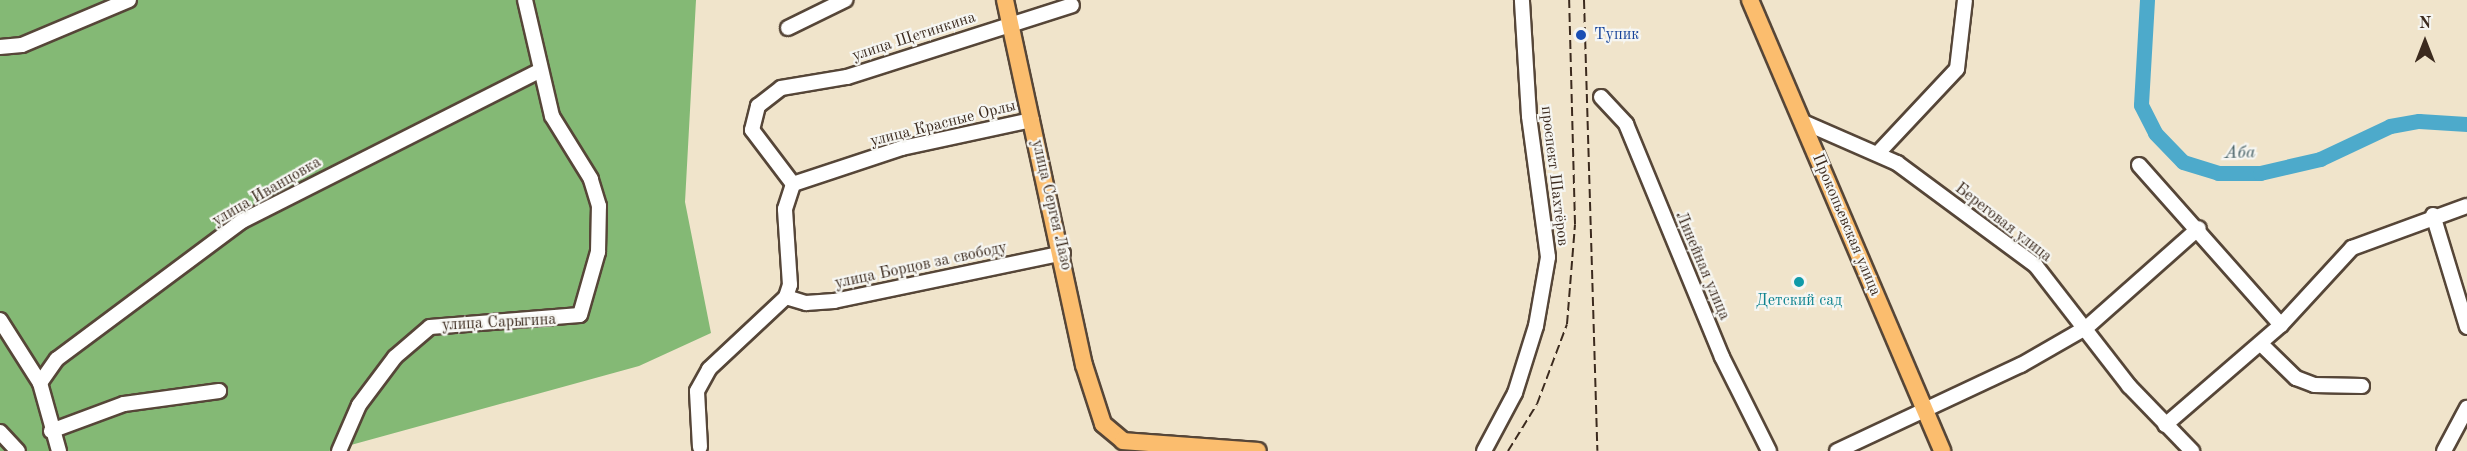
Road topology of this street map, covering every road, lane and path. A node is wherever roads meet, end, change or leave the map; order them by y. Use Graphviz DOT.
graph roads {
  1 [pos="129,0"];
  2 [pos="525,0"];
  3 [pos="845,0"];
  4 [pos="1005,0"];
  5 [pos="1522,0"];
  6 [pos="1750,0"];
  7 [pos="1965,0"];
  8 [pos="1071,5"];
  9 [pos="1010,22"];
  10 [pos="788,28"];
  11 [pos="0,47"];
  12 [pos="538,71"];
  13 [pos="1601,97"];
  14 [pos="1032,120"];
  15 [pos="1803,122"];
  16 [pos="1879,152"];
  17 [pos="2139,165"];
  18 [pos="793,184"];
  19 [pos="2467,206"];
  20 [pos="2433,215"];
  21 [pos="2199,228"];
  22 [pos="1063,253"];
  23 [pos="786,297"];
  24 [pos="0,320"];
  25 [pos="2281,325"];
  26 [pos="2086,327"];
  27 [pos="2467,327"];
  28 [pos="2261,344"];
  29 [pos="40,383"];
  30 [pos="2362,386"];
  31 [pos="219,391"];
  32 [pos="2467,408"];
  33 [pos="1925,412"];
  34 [pos="2165,425"];
  35 [pos="51,431"];
  36 [pos="0,432"];
  37 [pos="700,447"];
  38 [pos="18,451"];
  39 [pos="59,451"];
  40 [pos="339,451"];
  41 [pos="1258,451"];
  42 [pos="1484,451"];
  43 [pos="1769,451"];
  44 [pos="1838,451"];
  45 [pos="1942,451"];
  46 [pos="2192,451"];
  47 [pos="2444,451"];
  1 -- 11 [label="street"];
  2 -- 12 [label="street"];
  3 -- 10 [label="street"];
  4 -- 9 [label="main road, улица Сергея Лазо"];
  5 -- 42 [label="street, проспект Шахтёров"];
  6 -- 15 [label="main road, Прокопьевская улица"];
  7 -- 16 [label="street"];
  8 -- 9 [label="street, улица Щетинкина"];
  9 -- 14 [label="main road, улица Сергея Лазо"];
  9 -- 18 [label="street, улица Щетинкина"];
  12 -- 29 [label="street, улица Иванцовка"];
  12 -- 40 [label="street, улица Сарыгина"];
  13 -- 43 [label="street, Линейная улица"];
  14 -- 18 [label="street, улица Красные Орлы"];
  14 -- 22 [label="main road, улица Сергея Лазо"];
  15 -- 16 [label="street, Береговая улица"];
  15 -- 33 [label="main road, Прокопьевская улица"];
  16 -- 26 [label="street, Береговая улица"];
  17 -- 21 [label="street"];
  18 -- 23 [label="street"];
  19 -- 20 [label="street"];
  20 -- 25 [label="street"];
  20 -- 27 [label="street"];
  21 -- 25 [label="street"];
  21 -- 26 [label="street"];
  22 -- 23 [label="street, улица Борцов за свободу"];
  22 -- 41 [label="main road, улица Сергея Лазо"];
  23 -- 37 [label="street"];
  24 -- 29 [label="street"];
  25 -- 28 [label="street"];
  26 -- 33 [label="street"];
  26 -- 34 [label="street, Береговая улица"];
  28 -- 30 [label="street"];
  28 -- 34 [label="street"];
  29 -- 35 [label="street"];
  31 -- 35 [label="street"];
  32 -- 47 [label="street"];
  33 -- 44 [label="street"];
  33 -- 45 [label="main road, Прокопьевская улица"];
  34 -- 46 [label="street, Береговая улица"];
  35 -- 39 [label="street"];
  36 -- 38 [label="street"];
}
